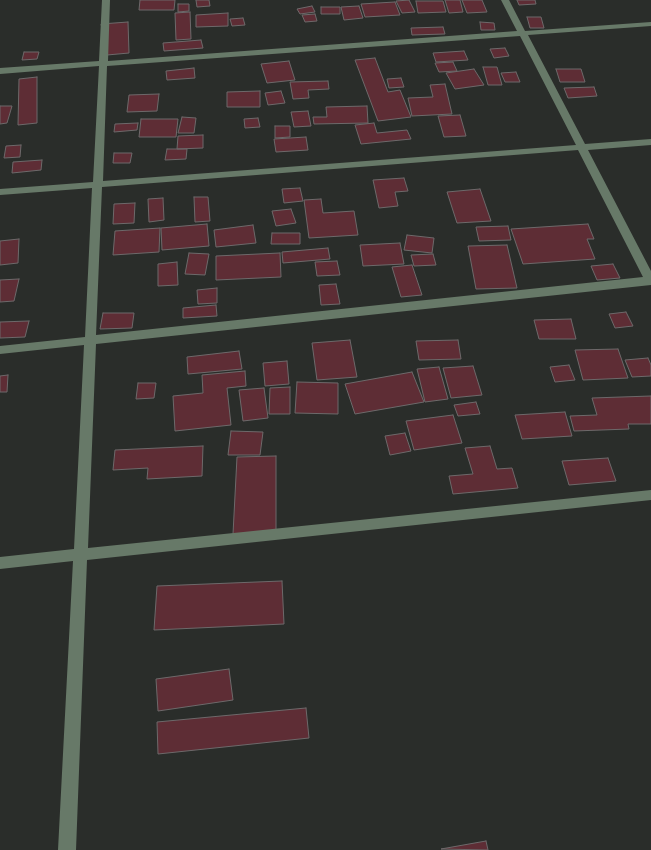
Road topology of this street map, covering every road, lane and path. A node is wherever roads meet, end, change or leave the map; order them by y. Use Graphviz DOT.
graph roads {
  1 [pos="106,0"];
  2 [pos="505,0"];
  3 [pos="651,24"];
  4 [pos="524,35"];
  5 [pos="102,64"];
  6 [pos="0,71"];
  7 [pos="651,142"];
  8 [pos="582,147"];
  9 [pos="97,184"];
  10 [pos="0,192"];
  11 [pos="651,280"];
  12 [pos="90,342"];
  13 [pos="0,350"];
  14 [pos="651,495"];
  15 [pos="80,555"];
  16 [pos="0,564"];
  17 [pos="67,850"];
  1 -- 5 [label="street"];
  2 -- 4 [label="street"];
  3 -- 4 [label="street"];
  4 -- 5 [label="street"];
  4 -- 8 [label="street"];
  5 -- 6 [label="street"];
  5 -- 9 [label="street"];
  7 -- 8 [label="street"];
  8 -- 9 [label="street"];
  8 -- 11 [label="street"];
  9 -- 10 [label="street"];
  9 -- 12 [label="street"];
  11 -- 12 [label="street"];
  12 -- 13 [label="street"];
  12 -- 15 [label="street"];
  14 -- 15 [label="street"];
  15 -- 16 [label="street"];
  15 -- 17 [label="street"];
}
